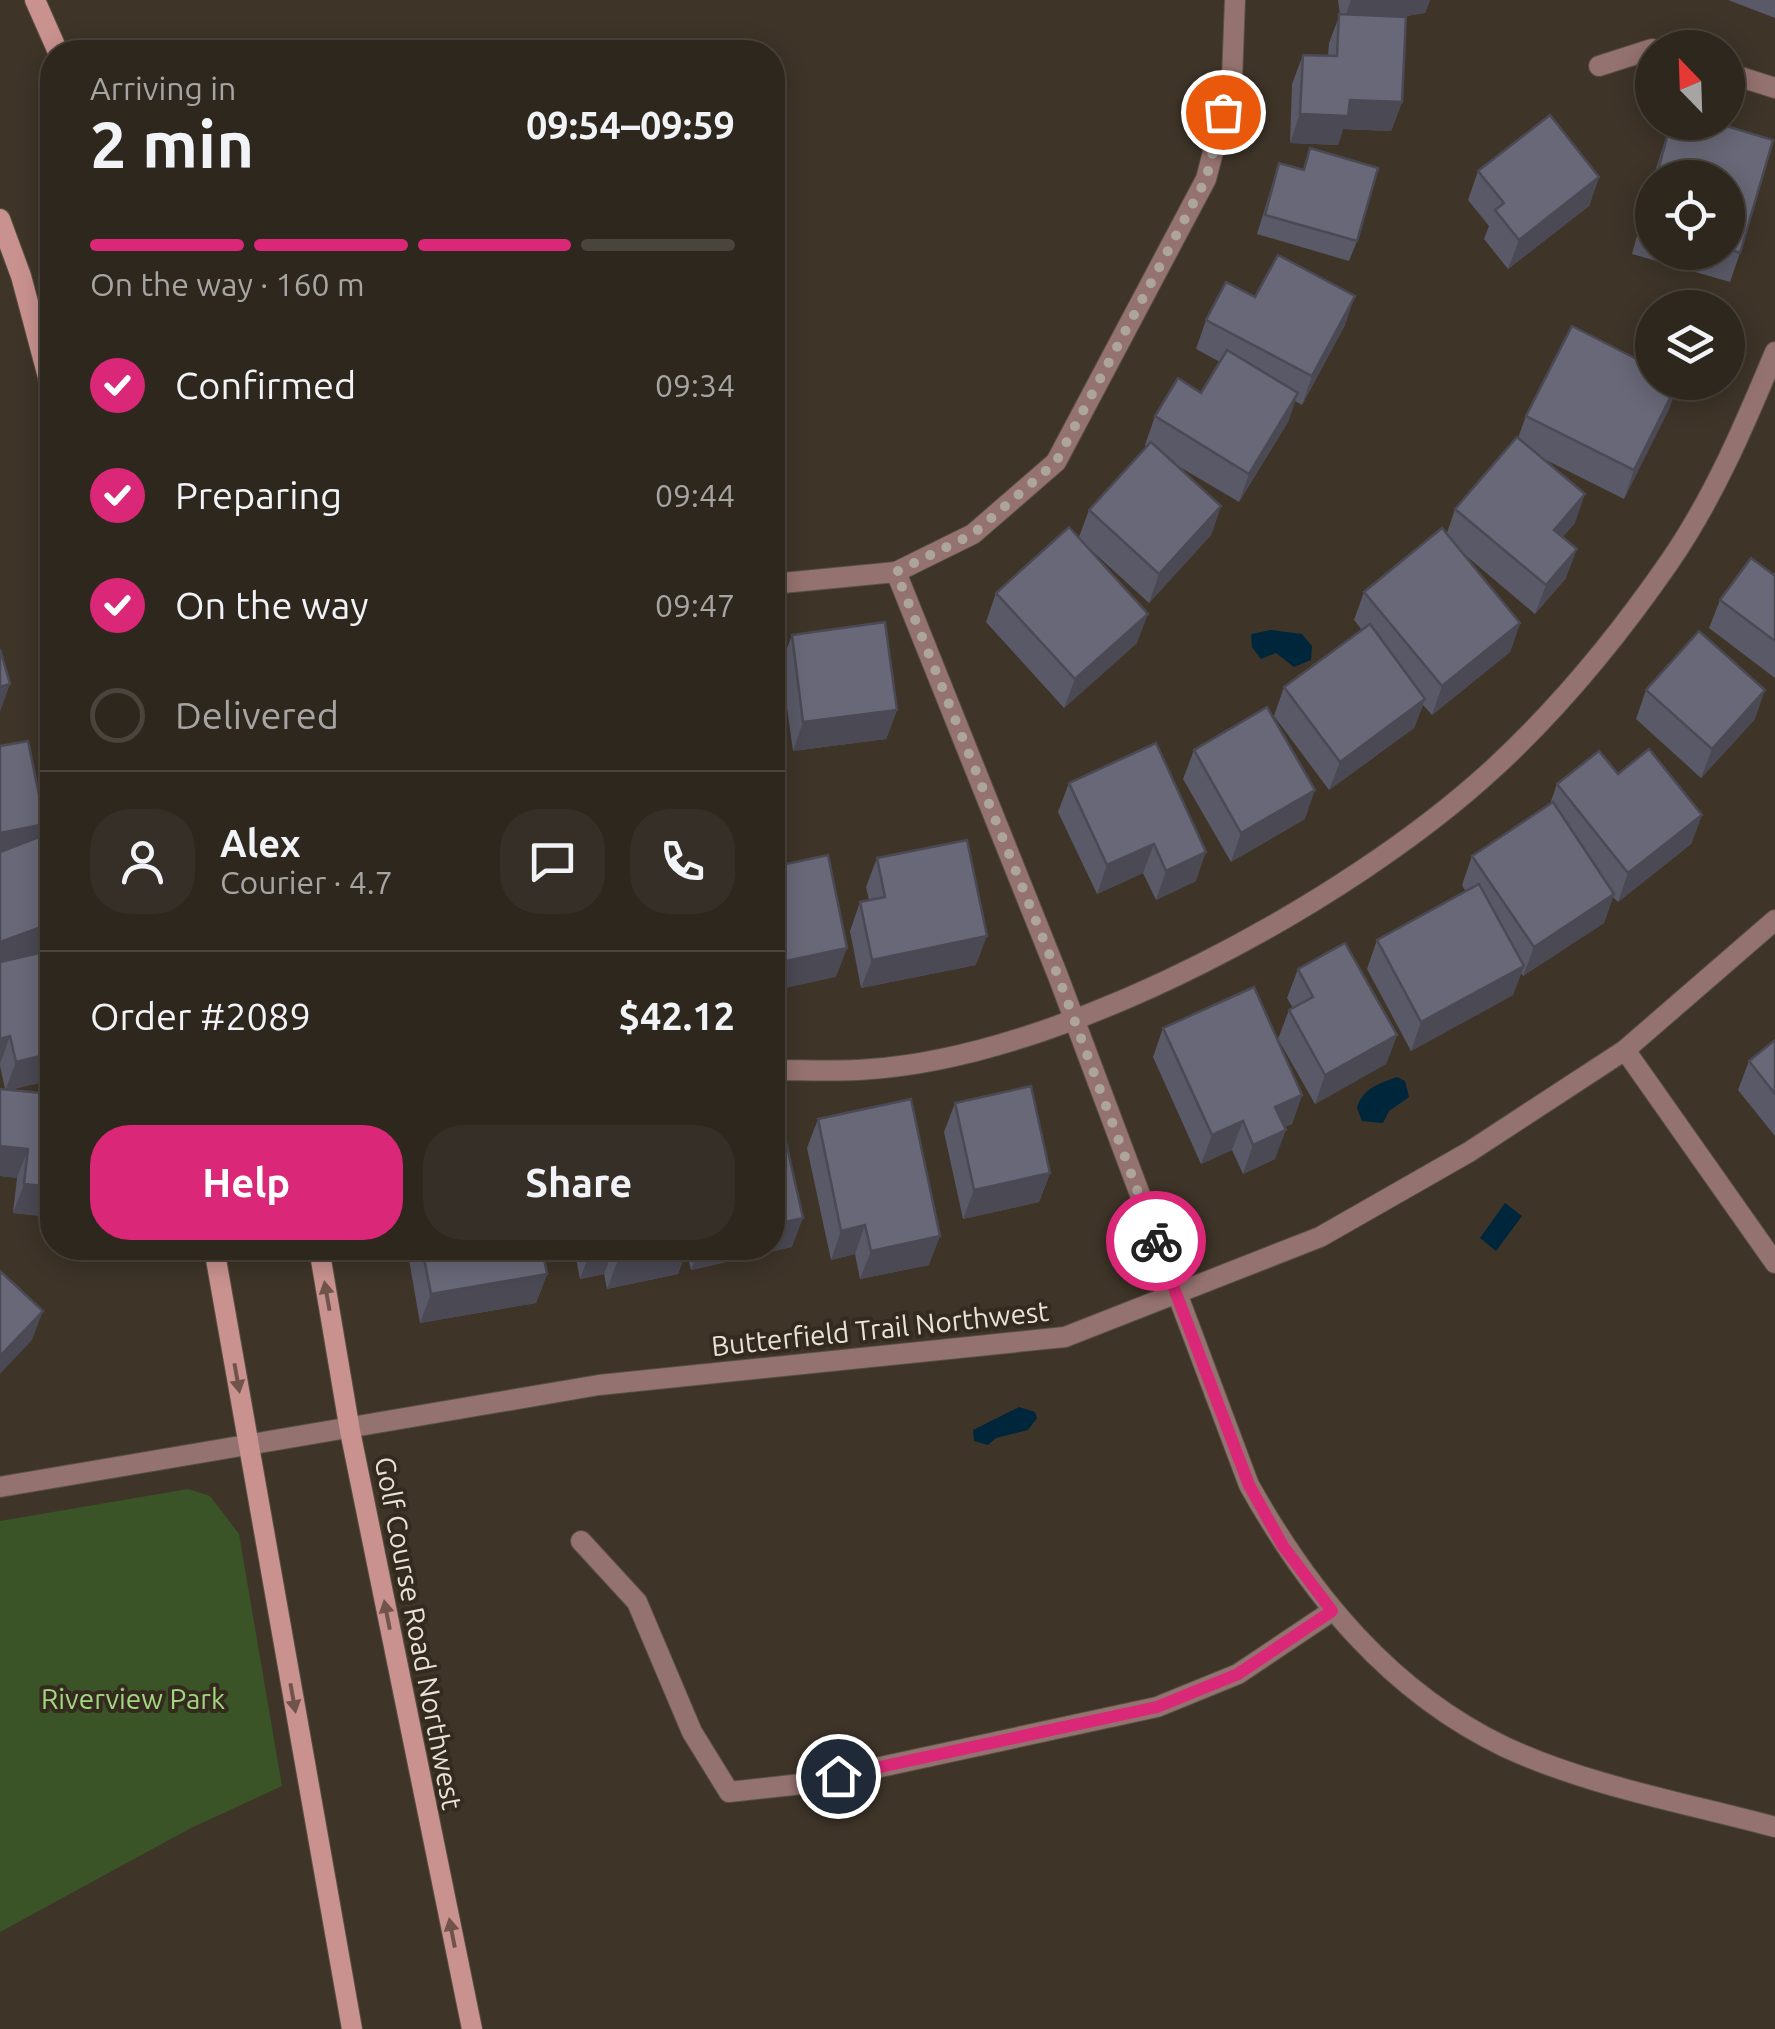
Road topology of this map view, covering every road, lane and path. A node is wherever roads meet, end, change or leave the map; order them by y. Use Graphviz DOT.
graph roads {
  1 [pos="35,0"];
  2 [pos="1235,0"];
  3 [pos="53,40"];
  4 [pos="1635,54"];
  5 [pos="1599,66"];
  6 [pos="1745,78"];
  7 [pos="1775,88"];
  8 [pos="0,219"];
  9 [pos="40,347"];
  10 [pos="1775,352"];
  11 [pos="896,572"];
  12 [pos="785,583"];
  13 [pos="1775,920"];
  14 [pos="1074,1018"];
  15 [pos="1625,1050"];
  16 [pos="785,1070"];
  17 [pos="216,1260"];
  18 [pos="321,1260"];
  19 [pos="1775,1263"];
  20 [pos="1176,1296"];
  21 [pos="350,1430"];
  22 [pos="250,1445"];
  23 [pos="0,1487"];
  24 [pos="581,1542"];
  25 [pos="1332,1611"];
  26 [pos="1775,1827"];
  27 [pos="352,2029"];
  28 [pos="472,2029"];
  1 -- 3 [label="main road"];
  2 -- 11 [label="street"];
  4 -- 5 [label="street"];
  6 -- 7 [label="street"];
  8 -- 9 [label="main road"];
  10 -- 14 [label="street"];
  11 -- 12 [label="street"];
  11 -- 14 [label="street"];
  13 -- 15 [label="street, Butterfield Trail Northwest"];
  14 -- 16 [label="street"];
  14 -- 20 [label="street"];
  15 -- 19 [label="street"];
  15 -- 20 [label="street, Butterfield Trail Northwest"];
  17 -- 22 [label="main road, one-way"];
  21 -- 18 [label="main road, Golf Course Road Northwest, one-way"];
  20 -- 21 [label="street, Butterfield Trail Northwest"];
  20 -- 25 [label="street"];
  21 -- 22 [label="street, Butterfield Trail Northwest"];
  28 -- 21 [label="main road, Golf Course Road Northwest, one-way"];
  22 -- 23 [label="street, Butterfield Trail Northwest"];
  22 -- 27 [label="main road, one-way"];
  24 -- 25 [label="street"];
  25 -- 26 [label="street"];
}
